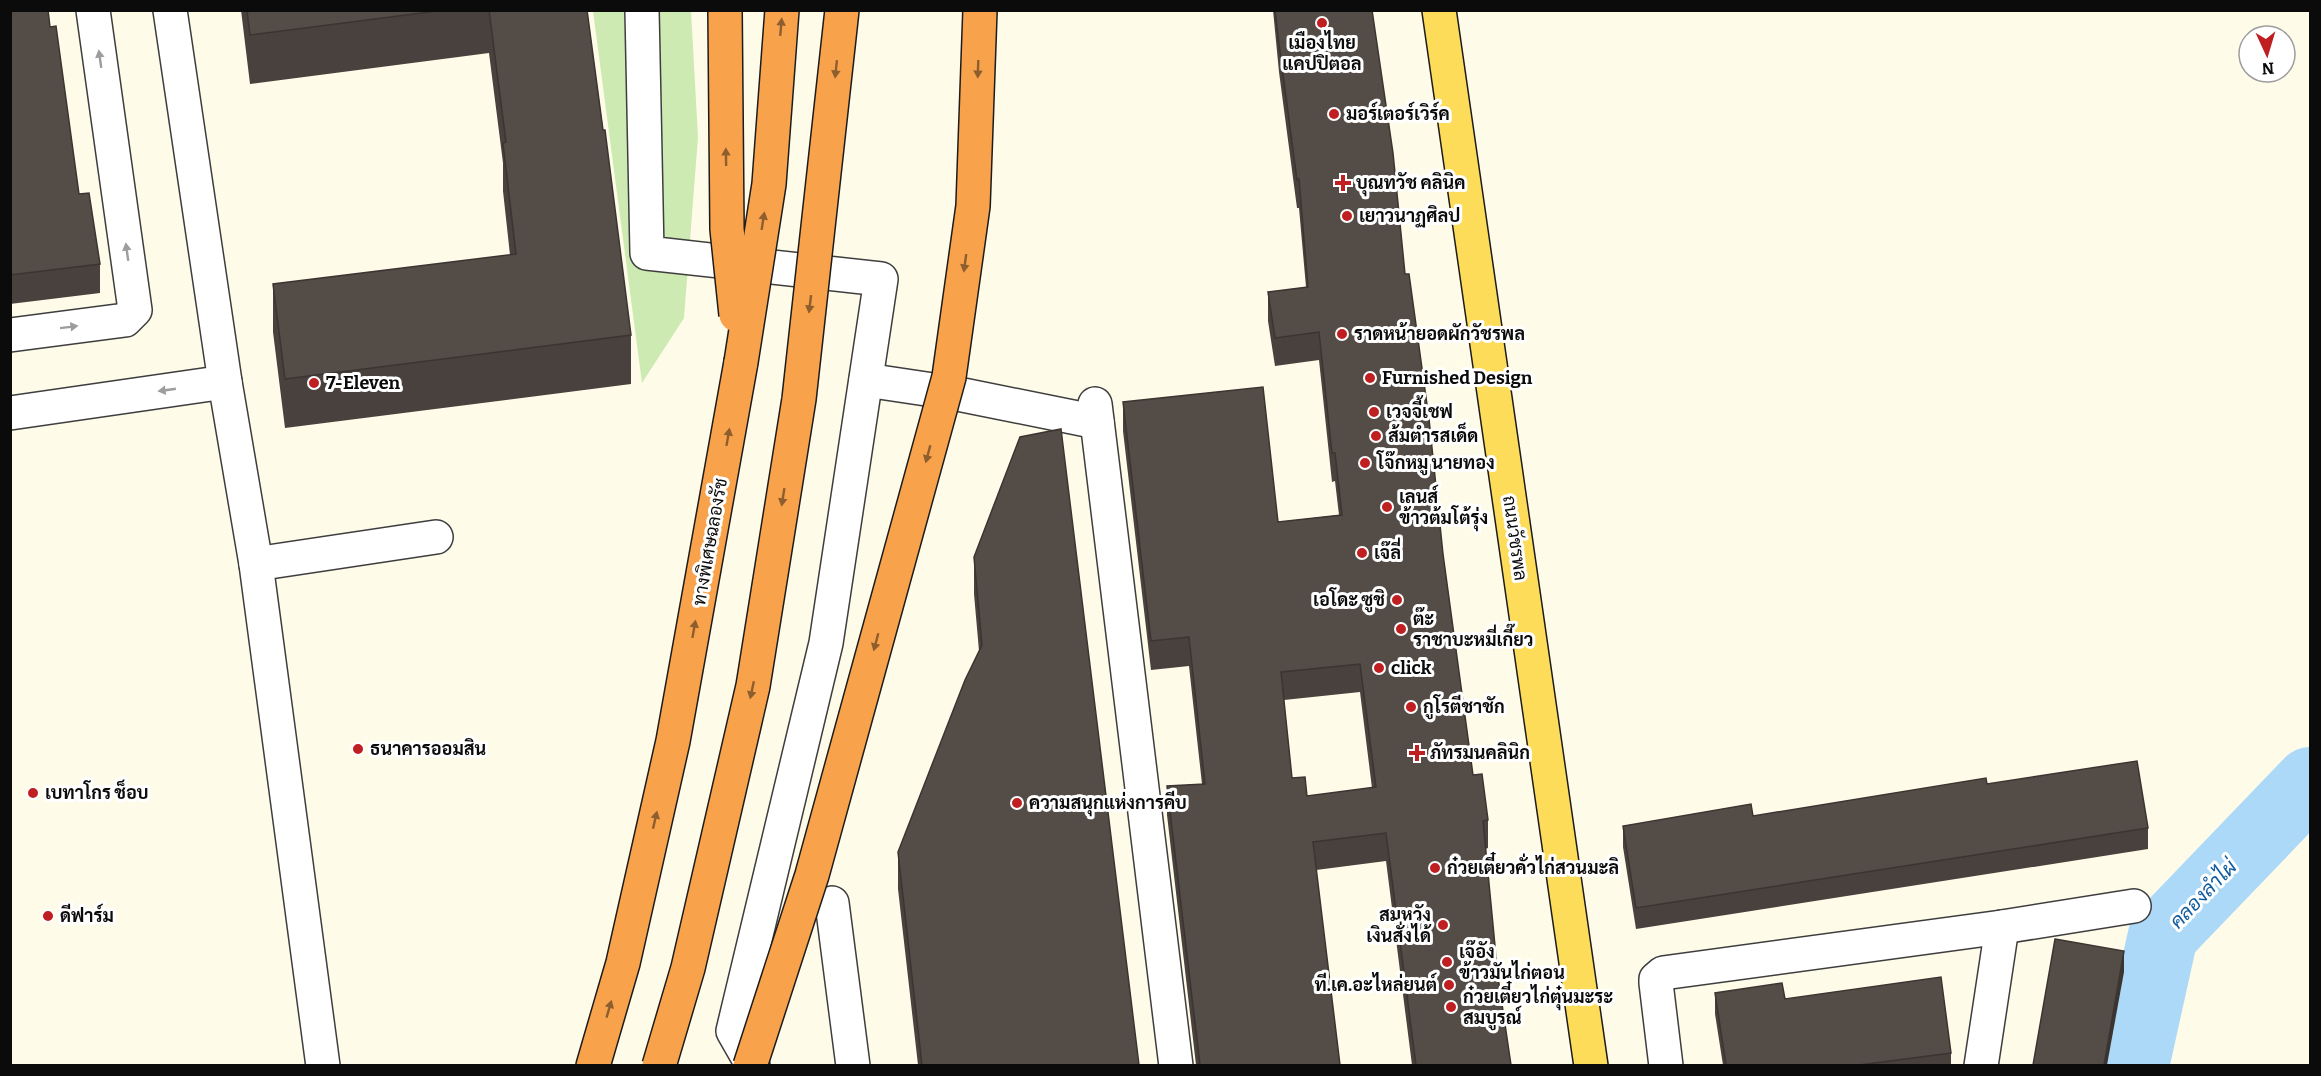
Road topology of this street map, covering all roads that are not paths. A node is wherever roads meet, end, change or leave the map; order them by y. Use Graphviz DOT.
graph roads {
  1 [pos="93,10"];
  2 [pos="170,10"];
  3 [pos="642,10"];
  4 [pos="725,10"];
  5 [pos="782,10"];
  6 [pos="842,10"];
  7 [pos="980,10"];
  8 [pos="1439,10"];
  9 [pos="10,335"];
  10 [pos="741,362"];
  11 [pos="866,380"];
  12 [pos="225,382"];
  13 [pos="10,413"];
  14 [pos="436,537"];
  15 [pos="256,564"];
  16 [pos="832,903"];
  17 [pos="2134,906"];
  18 [pos="2002,927"];
  19 [pos="323,1065"];
  20 [pos="593,1065"];
  21 [pos="658,1065"];
  22 [pos="752,1065"];
  23 [pos="853,1065"];
  24 [pos="1176,1065"];
  25 [pos="1591,1065"];
  26 [pos="1666,1065"];
  27 [pos="1981,1065"];
  9 -- 1 [label="street, one-way"];
  2 -- 12 [label="street"];
  3 -- 11 [label="street"];
  10 -- 4 [label="highway, one-way, bridge"];
  10 -- 5 [label="highway, ทางพิเศษฉลองรัช, one-way, bridge"];
  6 -- 21 [label="highway, one-way, bridge"];
  7 -- 22 [label="highway, one-way, bridge"];
  8 -- 25 [label="main road, ถนนวัชรพล"];
  20 -- 10 [label="highway, ทางพิเศษฉลองรัช, one-way"];
  11 -- 22 [label="street"];
  11 -- 24 [label="street"];
  12 -- 13 [label="street, one-way"];
  12 -- 15 [label="street"];
  14 -- 15 [label="street"];
  15 -- 19 [label="street"];
  16 -- 23 [label="street"];
  17 -- 18 [label="street"];
  18 -- 26 [label="street"];
  18 -- 27 [label="street"];
}
